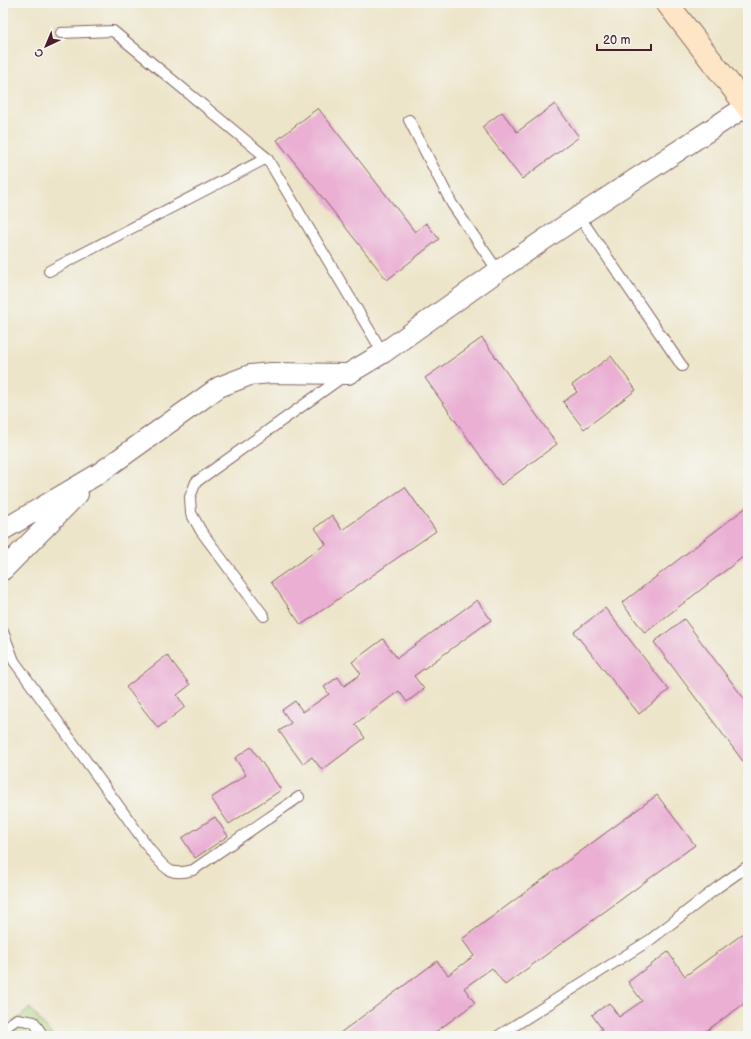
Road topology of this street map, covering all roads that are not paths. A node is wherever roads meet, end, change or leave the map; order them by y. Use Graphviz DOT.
graph roads {
  1 [pos="667,3"];
  2 [pos="61,33"];
  3 [pos="748,107"];
  4 [pos="409,120"];
  5 [pos="267,158"];
  6 [pos="580,216"];
  7 [pos="498,271"];
  8 [pos="49,272"];
  9 [pos="383,353"];
  10 [pos="682,366"];
  11 [pos="348,374"];
  12 [pos="98,474"];
  13 [pos="3,530"];
  14 [pos="3,570"];
  15 [pos="264,616"];
  16 [pos="3,632"];
  17 [pos="299,797"];
  18 [pos="748,866"];
  19 [pos="3,1029"];
  20 [pos="43,1036"];
  21 [pos="498,1036"];
  1 -- 3 [label="main road"];
  2 -- 5 [label="lane"];
  3 -- 6 [label="street"];
  4 -- 7 [label="lane"];
  5 -- 8 [label="lane"];
  5 -- 9 [label="lane"];
  6 -- 7 [label="street"];
  6 -- 10 [label="lane"];
  7 -- 9 [label="street"];
  9 -- 11 [label="street"];
  11 -- 12 [label="street"];
  11 -- 15 [label="lane"];
  12 -- 13 [label="street"];
  12 -- 14 [label="street"];
  16 -- 17 [label="lane"];
  18 -- 21 [label="lane"];
  19 -- 20 [label="lane"];
}
